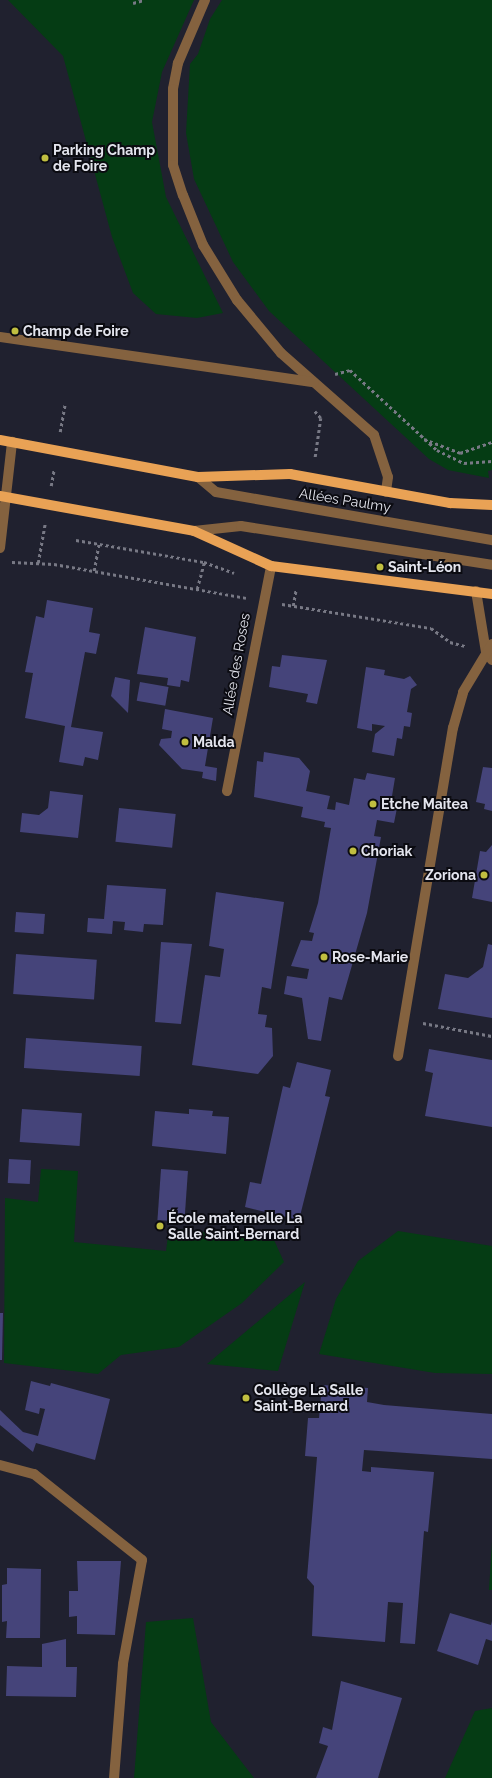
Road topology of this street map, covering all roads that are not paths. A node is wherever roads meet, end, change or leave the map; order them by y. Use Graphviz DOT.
graph roads {
  1 [pos="205,0"];
  2 [pos="0,337"];
  3 [pos="314,382"];
  4 [pos="0,440"];
  5 [pos="12,442"];
  6 [pos="198,477"];
  7 [pos="386,492"];
  8 [pos="2,496"];
  9 [pos="492,505"];
  10 [pos="194,531"];
  11 [pos="492,540"];
  12 [pos="0,548"];
  13 [pos="492,565"];
  14 [pos="271,566"];
  15 [pos="476,591"];
  16 [pos="492,594"];
  17 [pos="491,652"];
  18 [pos="226,791"];
  19 [pos="398,1056"];
  20 [pos="0,1465"];
  21 [pos="114,1778"];
  1 -- 3 [label="street"];
  2 -- 3 [label="street"];
  3 -- 7 [label="street"];
  4 -- 5 [label="main road, Allées Paulmy"];
  5 -- 6 [label="main road, Allées Paulmy"];
  5 -- 8 [label="street"];
  6 -- 7 [label="main road, Allées Paulmy"];
  6 -- 11 [label="street, Allées Paulmy"];
  7 -- 9 [label="main road, Allées Paulmy"];
  8 -- 10 [label="main road"];
  8 -- 12 [label="street"];
  10 -- 13 [label="street"];
  10 -- 14 [label="main road"];
  14 -- 15 [label="main road"];
  14 -- 18 [label="street, Allée des Roses"];
  15 -- 16 [label="main road"];
  15 -- 17 [label="street"];
  17 -- 19 [label="street"];
  20 -- 21 [label="street"];
}
